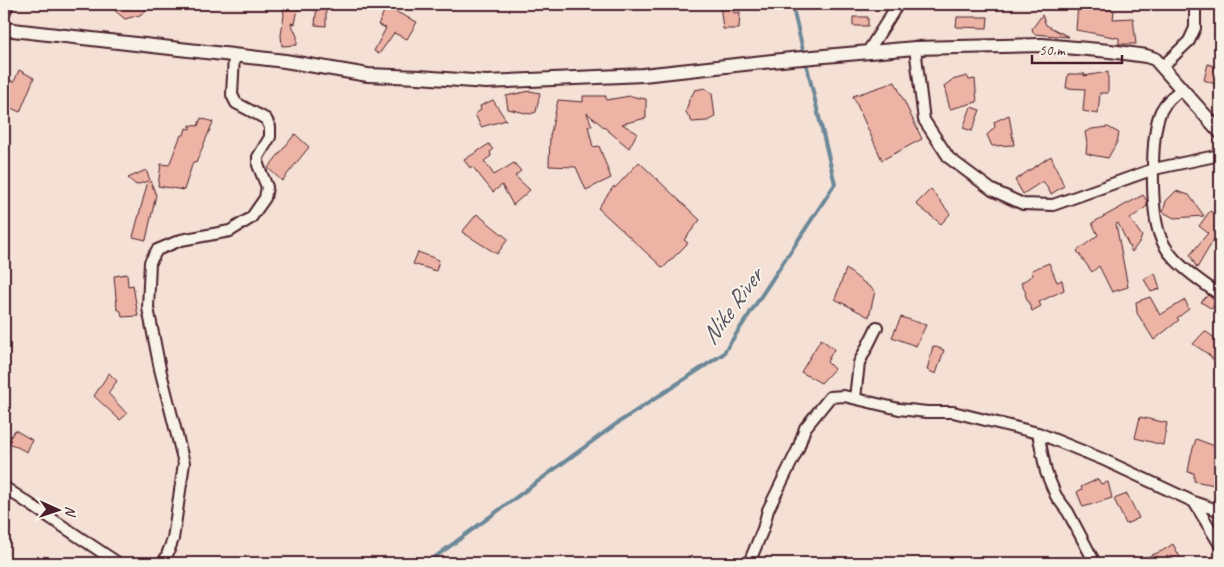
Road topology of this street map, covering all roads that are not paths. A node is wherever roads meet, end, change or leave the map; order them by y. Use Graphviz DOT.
graph roads {
  1 [pos="8,4"];
  2 [pos="898,4"];
  3 [pos="1195,4"];
  4 [pos="4,14"];
  5 [pos="4,29"];
  6 [pos="914,48"];
  7 [pos="867,53"];
  8 [pos="234,55"];
  9 [pos="1162,67"];
  10 [pos="1182,89"];
  11 [pos="1220,132"];
  12 [pos="1220,155"];
  13 [pos="1154,169"];
  14 [pos="1220,295"];
  15 [pos="877,328"];
  16 [pos="855,398"];
  17 [pos="1038,432"];
  18 [pos="4,487"];
  19 [pos="1194,502"];
  20 [pos="1220,511"];
  21 [pos="1220,545"];
  22 [pos="118,563"];
  23 [pos="164,563"];
  24 [pos="750,563"];
  25 [pos="1095,563"];
  1 -- 4 [label="street"];
  2 -- 7 [label="street"];
  3 -- 9 [label="street"];
  5 -- 8 [label="street"];
  6 -- 7 [label="street"];
  6 -- 9 [label="street"];
  6 -- 13 [label="street"];
  7 -- 8 [label="street"];
  8 -- 23 [label="street"];
  9 -- 10 [label="street"];
  10 -- 11 [label="street"];
  10 -- 13 [label="street"];
  12 -- 13 [label="street"];
  13 -- 14 [label="street"];
  15 -- 16 [label="street"];
  16 -- 17 [label="street"];
  16 -- 24 [label="street"];
  17 -- 19 [label="street"];
  17 -- 25 [label="street"];
  18 -- 22 [label="street"];
  19 -- 20 [label="street"];
  19 -- 21 [label="street"];
}
